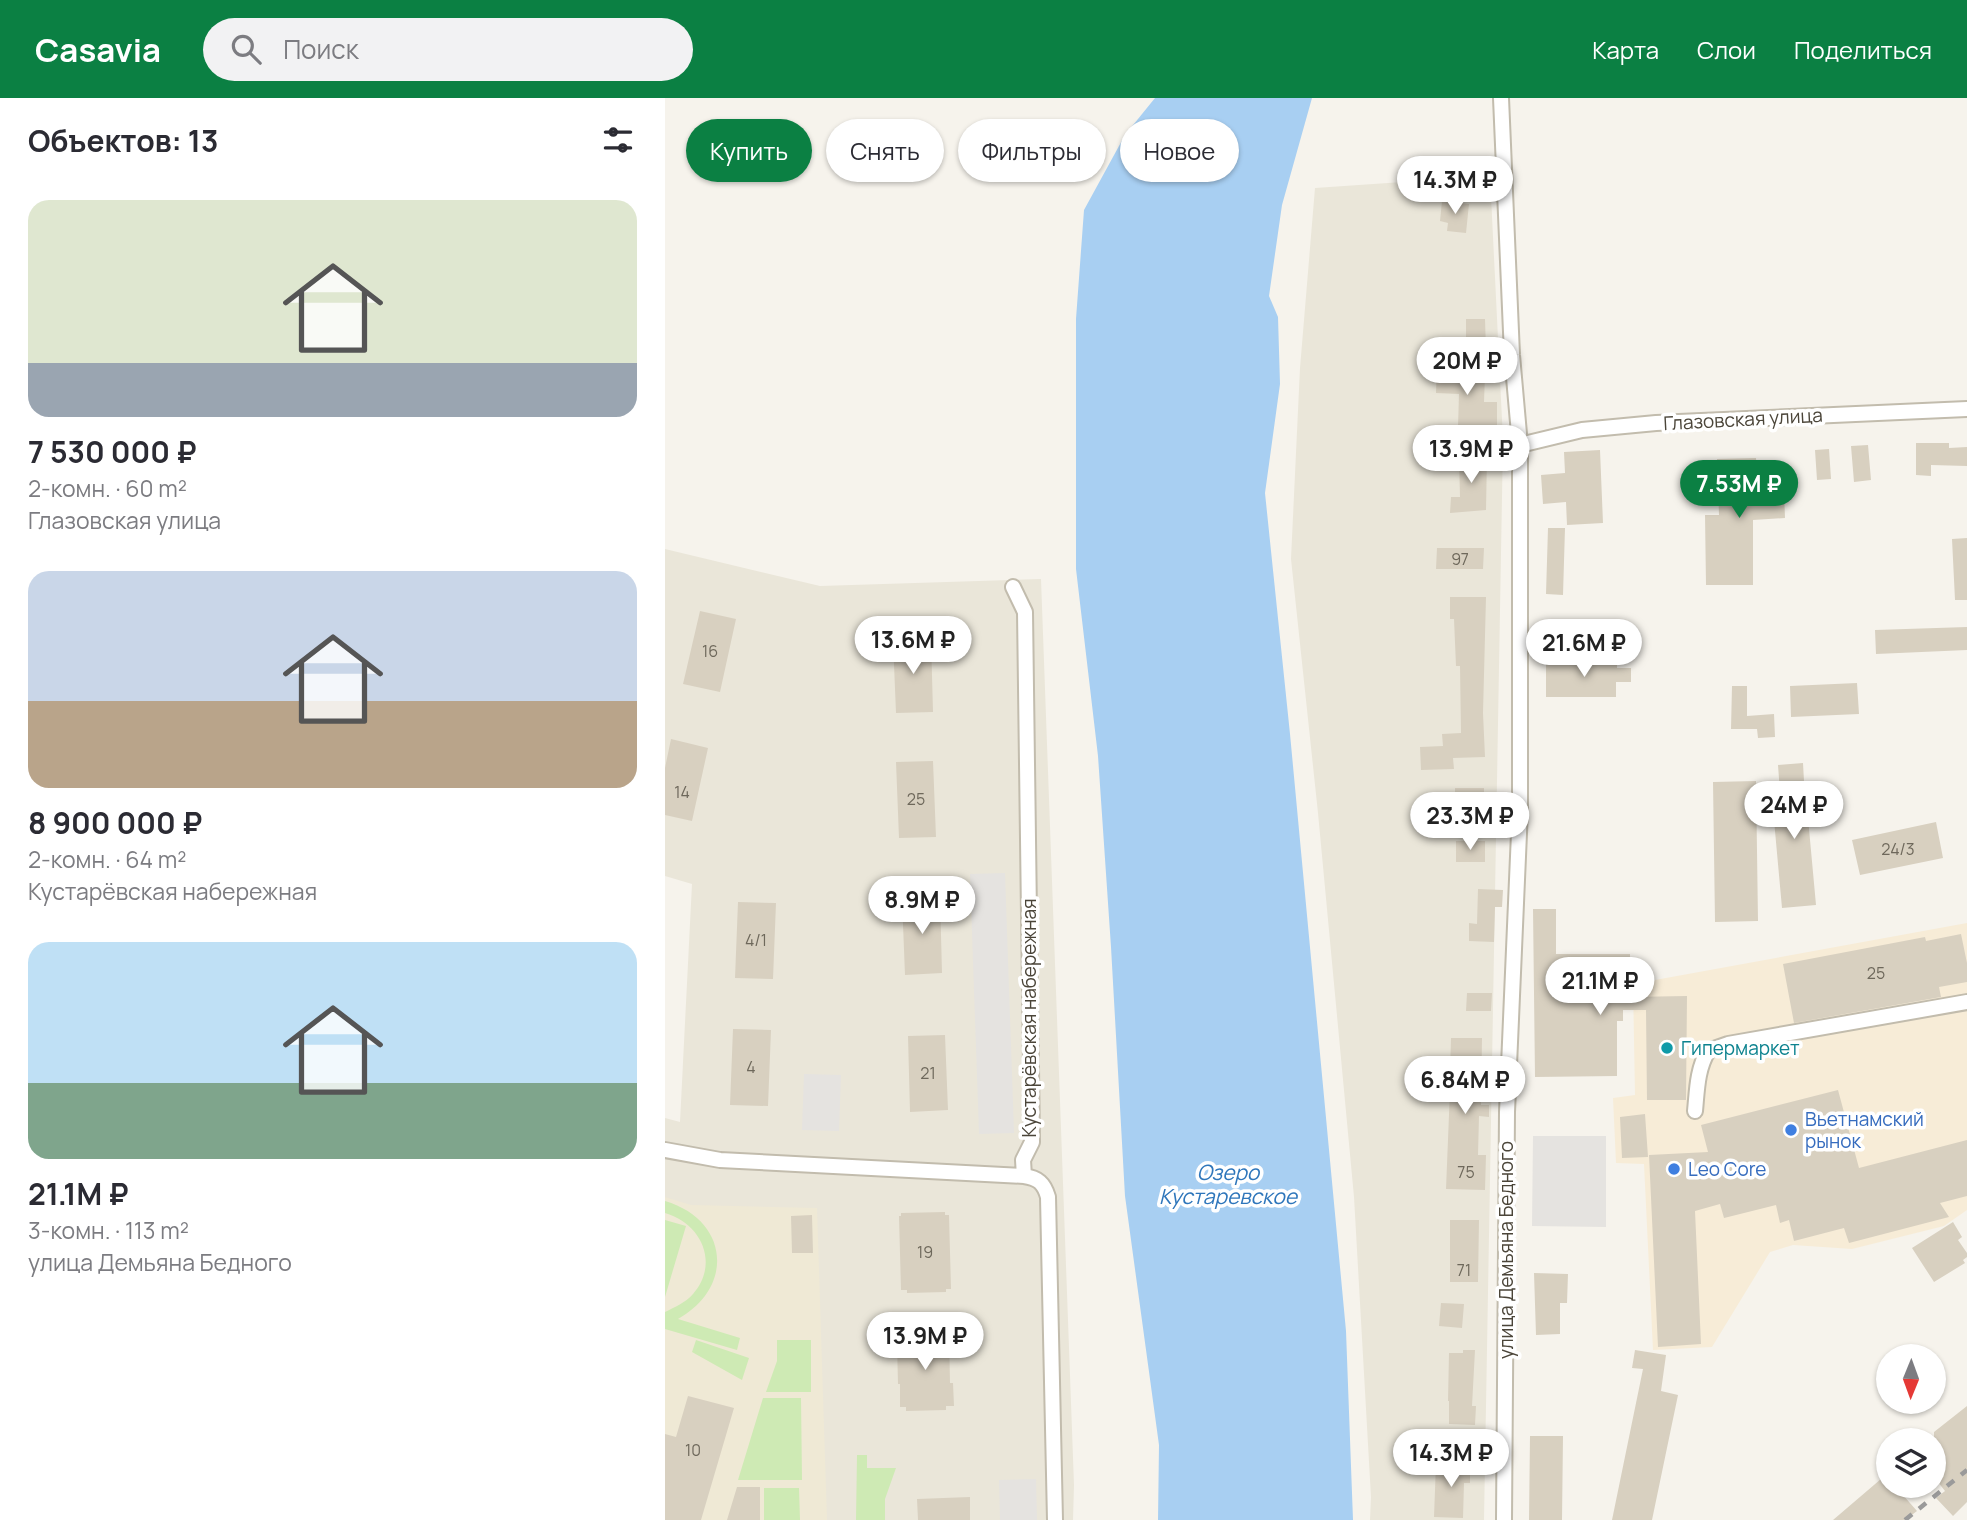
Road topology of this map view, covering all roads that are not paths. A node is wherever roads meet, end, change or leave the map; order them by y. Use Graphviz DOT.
graph roads {
  1 [pos="1501,98"];
  2 [pos="1967,410"];
  3 [pos="1520,445"];
  4 [pos="1013,587"];
  5 [pos="1967,1002"];
  6 [pos="1695,1111"];
  7 [pos="665,1150"];
  8 [pos="1024,1176"];
  9 [pos="1055,1520"];
  10 [pos="1504,1520"];
  1 -- 3 [label="street, улица Демьяна Бедного"];
  2 -- 3 [label="street, Глазовская улица"];
  3 -- 10 [label="street, улица Демьяна Бедного"];
  4 -- 8 [label="street, Кустарёвская набережная"];
  5 -- 6 [label="street"];
  7 -- 8 [label="street"];
  8 -- 9 [label="street"];
}
